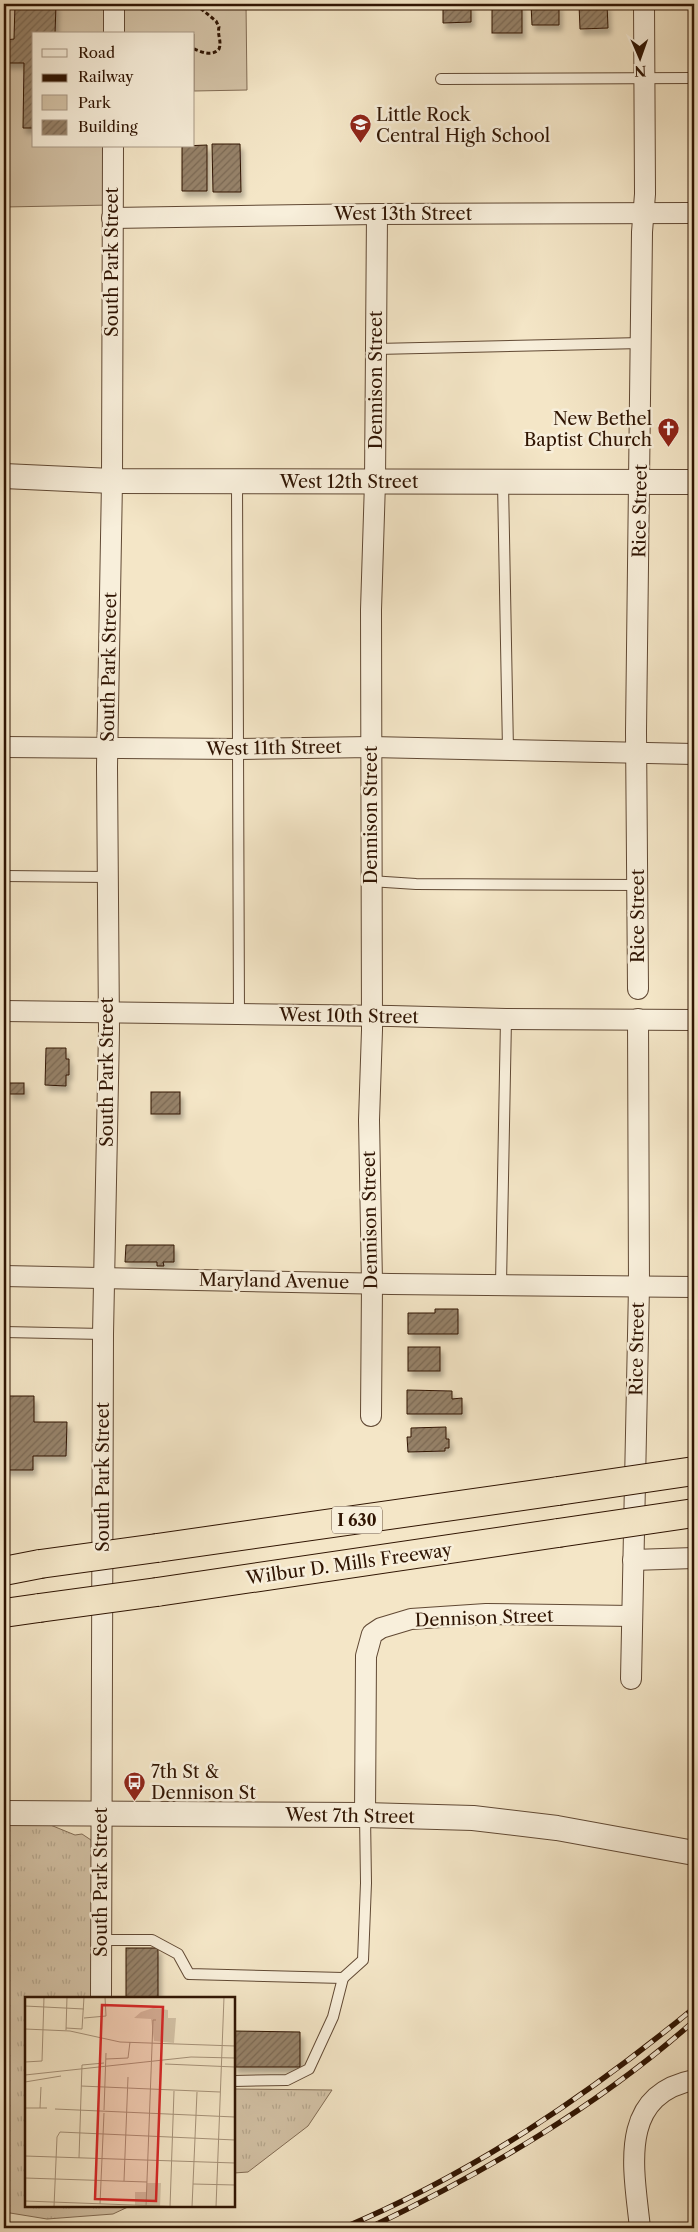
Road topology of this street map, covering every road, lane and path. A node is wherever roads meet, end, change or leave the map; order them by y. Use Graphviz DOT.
graph roads {
  1 [pos="114,4"];
  2 [pos="195,4"];
  3 [pos="644,4"];
  4 [pos="114,32"];
  5 [pos="195,49"];
  6 [pos="645,78"];
  7 [pos="694,78"];
  8 [pos="441,79"];
  9 [pos="113,148"];
  10 [pos="644,213"];
  11 [pos="694,213"];
  12 [pos="377,214"];
  13 [pos="112,218"];
  14 [pos="642,343"];
  15 [pos="376,349"];
  16 [pos="4,476"];
  17 [pos="237,481"];
  18 [pos="112,482"];
  19 [pos="375,482"];
  20 [pos="694,482"];
  21 [pos="504,483"];
  22 [pos="640,483"];
  23 [pos="4,747"];
  24 [pos="371,747"];
  25 [pos="107,748"];
  26 [pos="238,749"];
  27 [pos="508,750"];
  28 [pos="636,754"];
  29 [pos="694,754"];
  30 [pos="4,876"];
  31 [pos="107,877"];
  32 [pos="370,881"];
  33 [pos="639,885"];
  34 [pos="638,989"];
  35 [pos="4,1011"];
  36 [pos="108,1013"];
  37 [pos="238,1015"];
  38 [pos="372,1016"];
  39 [pos="506,1019"];
  40 [pos="638,1019"];
  41 [pos="694,1020"];
  42 [pos="4,1276"];
  43 [pos="105,1279"];
  44 [pos="372,1282"];
  45 [pos="501,1284"];
  46 [pos="638,1286"];
  47 [pos="694,1287"];
  48 [pos="4,1332"];
  49 [pos="103,1334"];
  50 [pos="371,1416"];
  51 [pos="694,1471"];
  52 [pos="694,1513"];
  53 [pos="694,1558"];
  54 [pos="633,1560"];
  55 [pos="4,1571"];
  56 [pos="4,1613"];
  57 [pos="632,1616"];
  58 [pos="631,1679"];
  59 [pos="4,1813"];
  60 [pos="101,1814"];
  61 [pos="365,1815"];
  62 [pos="694,1853"];
  63 [pos="100,1940"];
  64 [pos="343,1978"];
  65 [pos="101,1997"];
  66 [pos="235,2080"];
  67 [pos="694,2080"];
  68 [pos="640,2228"];
  1 -- 4 [label="street"];
  2 -- 5 [label="path"];
  3 -- 6 [label="street, Rice Street"];
  6 -- 7 [label="lane"];
  6 -- 8 [label="lane"];
  6 -- 10 [label="street, Rice Street"];
  9 -- 13 [label="street, South Park Street"];
  10 -- 11 [label="street, West 13th Street"];
  10 -- 12 [label="street, West 13th Street"];
  10 -- 14 [label="street, Rice Street"];
  12 -- 13 [label="street, West 13th Street"];
  12 -- 15 [label="street, Dennison Street"];
  13 -- 18 [label="street, South Park Street"];
  14 -- 15 [label="lane"];
  14 -- 22 [label="street, Rice Street"];
  15 -- 19 [label="street, Dennison Street"];
  16 -- 18 [label="street, West 12th Street"];
  17 -- 18 [label="street, West 12th Street"];
  17 -- 19 [label="street, West 12th Street"];
  17 -- 26 [label="lane"];
  18 -- 25 [label="street, South Park Street"];
  19 -- 21 [label="street, West 12th Street"];
  19 -- 24 [label="street, Dennison Street"];
  20 -- 22 [label="street, West 12th Street"];
  21 -- 22 [label="street, West 12th Street"];
  21 -- 27 [label="lane"];
  22 -- 28 [label="street, Rice Street"];
  23 -- 25 [label="street, West 11th Street"];
  24 -- 26 [label="street, West 11th Street"];
  24 -- 27 [label="street, West 11th Street"];
  24 -- 32 [label="street, Dennison Street"];
  25 -- 26 [label="street, West 11th Street"];
  25 -- 31 [label="street, South Park Street"];
  26 -- 37 [label="lane"];
  27 -- 28 [label="street, West 11th Street"];
  28 -- 29 [label="street, West 11th Street"];
  28 -- 33 [label="street, Rice Street"];
  30 -- 31 [label="lane"];
  31 -- 36 [label="street, South Park Street"];
  32 -- 33 [label="lane"];
  32 -- 38 [label="street, Dennison Street"];
  33 -- 34 [label="street, Rice Street"];
  35 -- 36 [label="street, West 10th Street"];
  36 -- 37 [label="street, West 10th Street"];
  36 -- 43 [label="street, South Park Street"];
  37 -- 38 [label="street, West 10th Street"];
  38 -- 39 [label="street, West 10th Street"];
  38 -- 44 [label="street, Dennison Street"];
  39 -- 40 [label="street, West 10th Street"];
  39 -- 45 [label="lane"];
  40 -- 41 [label="street, West 10th Street"];
  40 -- 46 [label="street, Rice Street"];
  42 -- 43 [label="street, Maryland Avenue"];
  43 -- 44 [label="street, Maryland Avenue"];
  43 -- 49 [label="street, South Park Street"];
  44 -- 45 [label="street, Maryland Avenue"];
  44 -- 50 [label="street, Dennison Street"];
  45 -- 46 [label="street, Maryland Avenue"];
  46 -- 47 [label="street, Maryland Avenue"];
  46 -- 54 [label="street, Rice Street"];
  48 -- 49 [label="lane"];
  49 -- 60 [label="street, South Park Street"];
  51 -- 55 [label="highway, I 630, bridge"];
  52 -- 56 [label="highway, Wilbur D. Mills Freeway / I 630, bridge"];
  53 -- 54 [label="street"];
  54 -- 57 [label="street, Rice Street"];
  57 -- 58 [label="street, Rice Street"];
  57 -- 61 [label="street, Dennison Street"];
  59 -- 60 [label="street, West 7th Street"];
  60 -- 61 [label="street, West 7th Street"];
  60 -- 63 [label="street, South Park Street"];
  61 -- 62 [label="street, West 7th Street"];
  61 -- 64 [label="lane"];
  63 -- 64 [label="lane"];
  63 -- 65 [label="street, South Park Street"];
  64 -- 66 [label="lane"];
  67 -- 68 [label="street"];
}
